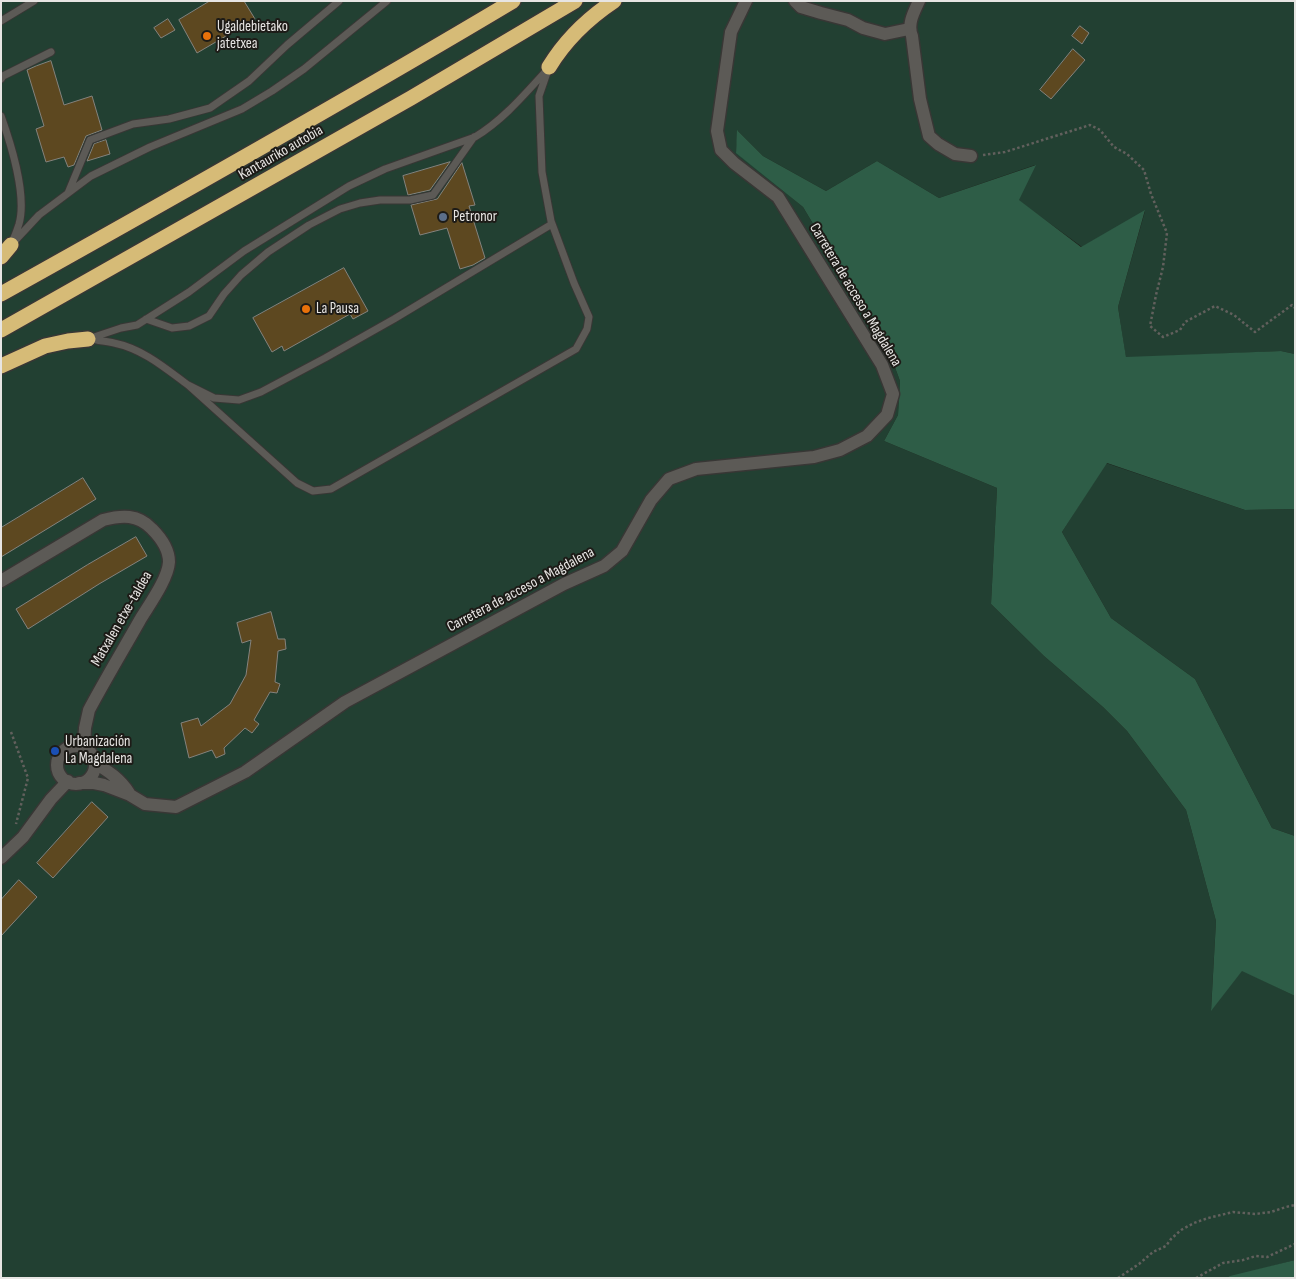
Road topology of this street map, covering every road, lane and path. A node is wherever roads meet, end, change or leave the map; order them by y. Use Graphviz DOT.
graph roads {
  1 [pos="34,1"];
  2 [pos="339,1"];
  3 [pos="387,1"];
  4 [pos="513,1"];
  5 [pos="575,1"];
  6 [pos="614,1"];
  7 [pos="746,1"];
  8 [pos="795,1"];
  9 [pos="920,1"];
  10 [pos="1,21"];
  11 [pos="909,29"];
  12 [pos="52,52"];
  13 [pos="550,67"];
  14 [pos="1,79"];
  15 [pos="1,116"];
  16 [pos="475,137"];
  17 [pos="971,156"];
  18 [pos="68,193"];
  19 [pos="552,224"];
  20 [pos="6,251"];
  21 [pos="1,294"];
  22 [pos="1295,308"];
  23 [pos="146,320"];
  24 [pos="1,330"];
  25 [pos="88,339"];
  26 [pos="1,366"];
  27 [pos="188,385"];
  28 [pos="1,581"];
  29 [pos="11,732"];
  30 [pos="84,748"];
  31 [pos="95,763"];
  32 [pos="74,782"];
  33 [pos="130,795"];
  34 [pos="22,838"];
  35 [pos="1,858"];
  36 [pos="1295,1205"];
  37 [pos="1295,1244"];
  38 [pos="1118,1278"];
  39 [pos="1196,1278"];
  1 -- 10 [label="lane"];
  2 -- 18 [label="lane"];
  3 -- 18 [label="lane"];
  4 -- 21 [label="highway, Kantauriko autobia"];
  5 -- 24 [label="highway, Kantauriko autobia"];
  6 -- 13 [label="highway"];
  7 -- 33 [label="street, Carretera de acceso a Magdalena"];
  8 -- 11 [label="street"];
  9 -- 11 [label="street"];
  11 -- 17 [label="street"];
  12 -- 14 [label="lane"];
  13 -- 16 [label="lane"];
  13 -- 19 [label="lane"];
  15 -- 20 [label="lane"];
  16 -- 23 [label="lane"];
  16 -- 23 [label="lane"];
  17 -- 22 [label="path"];
  18 -- 20 [label="lane"];
  19 -- 27 [label="lane"];
  19 -- 27 [label="lane"];
  23 -- 25 [label="lane"];
  25 -- 26 [label="highway"];
  25 -- 27 [label="lane"];
  28 -- 30 [label="street, Matxalen etxe-taldea"];
  29 -- 34 [label="path"];
  30 -- 31 [label="street"];
  30 -- 32 [label="street"];
  31 -- 32 [label="street"];
  31 -- 33 [label="street, Carretera de acceso a Magdalena"];
  32 -- 33 [label="street, Carretera de acceso a Magdalena"];
  32 -- 34 [label="street"];
  34 -- 35 [label="street"];
  36 -- 38 [label="path"];
  37 -- 39 [label="path"];
}
